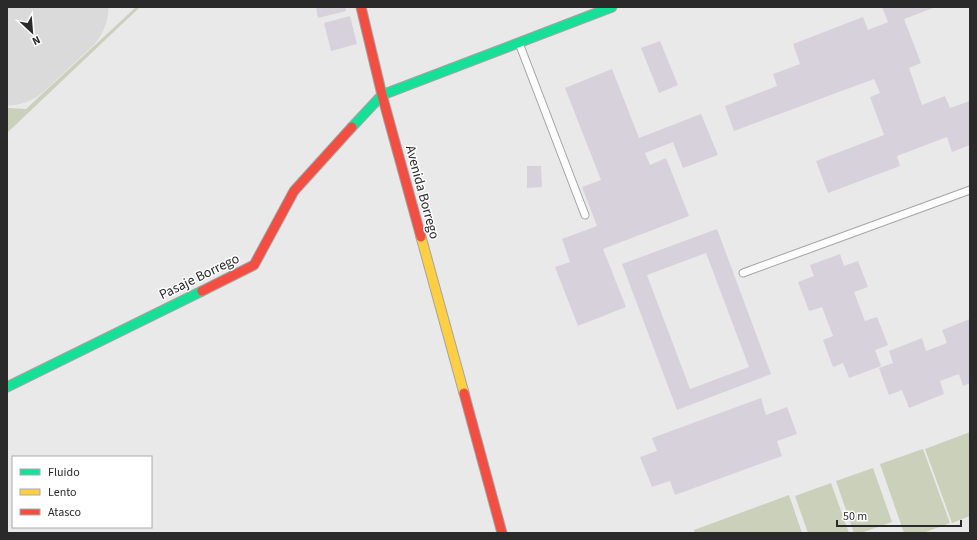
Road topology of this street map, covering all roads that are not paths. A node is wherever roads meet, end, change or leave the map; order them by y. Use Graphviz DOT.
graph roads {
  1 [pos="361,7"];
  2 [pos="612,7"];
  3 [pos="519,43"];
  4 [pos="382,95"];
  5 [pos="970,190"];
  6 [pos="585,216"];
  7 [pos="743,273"];
  8 [pos="7,387"];
  9 [pos="502,533"];
  1 -- 4 [label="street, Avenida Borrego"];
  2 -- 3 [label="street"];
  3 -- 4 [label="street"];
  3 -- 6 [label="lane"];
  4 -- 8 [label="street, Pasaje Borrego"];
  4 -- 9 [label="street, Avenida Borrego"];
  5 -- 7 [label="lane"];
}
